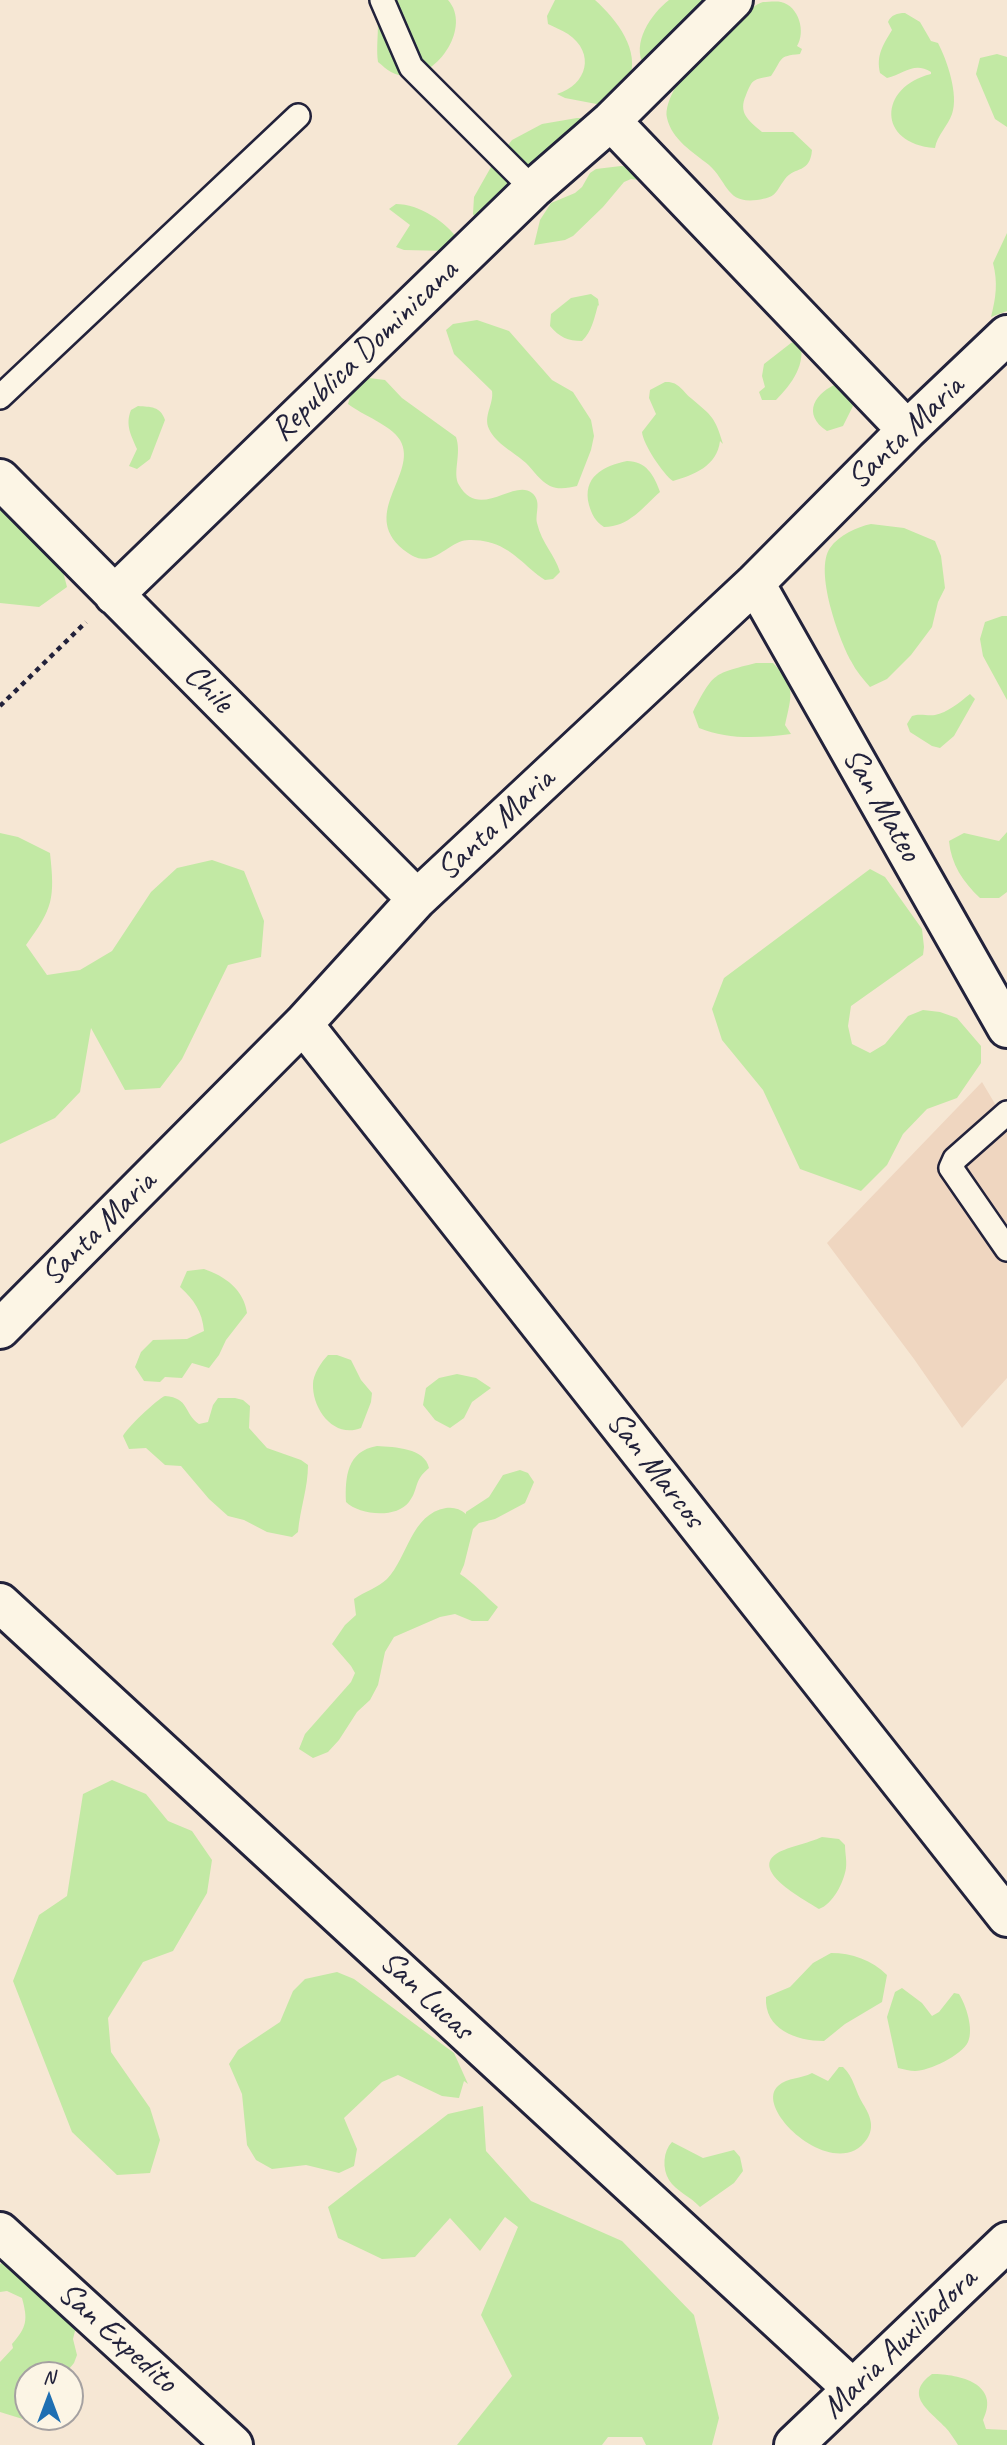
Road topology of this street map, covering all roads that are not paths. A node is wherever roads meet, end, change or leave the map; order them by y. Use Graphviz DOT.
graph roads {
  1 [pos="383,0"];
  2 [pos="733,0"];
  3 [pos="298,116"];
  4 [pos="611,121"];
  5 [pos="533,189"];
  6 [pos="1007,335"];
  7 [pos="0,397"];
  8 [pos="907,430"];
  9 [pos="0,479"];
  10 [pos="755,583"];
  11 [pos="114,595"];
  12 [pos="417,899"];
  13 [pos="303,1024"];
  14 [pos="1007,1028"];
  15 [pos="1007,1113"];
  16 [pos="1007,1249"];
  17 [pos="0,1329"];
  18 [pos="0,1603"];
  19 [pos="1007,1917"];
  20 [pos="0,2231"];
  21 [pos="1007,2242"];
  22 [pos="853,2389"];
  23 [pos="233,2445"];
  24 [pos="794,2445"];
  1 -- 5 [label="lane"];
  2 -- 4 [label="street, Republica Dominicana"];
  3 -- 7 [label="lane"];
  4 -- 5 [label="street, Republica Dominicana"];
  4 -- 8 [label="street"];
  5 -- 11 [label="street, Republica Dominicana"];
  6 -- 8 [label="street, Santa Maria"];
  8 -- 10 [label="street, Santa Maria"];
  9 -- 11 [label="street, Chile"];
  10 -- 12 [label="street, Santa Maria"];
  10 -- 14 [label="street, San Mateo"];
  11 -- 12 [label="street, Chile"];
  12 -- 13 [label="street, Santa Maria"];
  13 -- 17 [label="street, Santa Maria"];
  13 -- 19 [label="street, San Marcos"];
  15 -- 16 [label="lane"];
  18 -- 22 [label="street, San Lucas"];
  20 -- 23 [label="street, San Expedito"];
  21 -- 22 [label="street, Maria Auxiliadora"];
  22 -- 24 [label="street, Maria Auxiliadora"];
}
